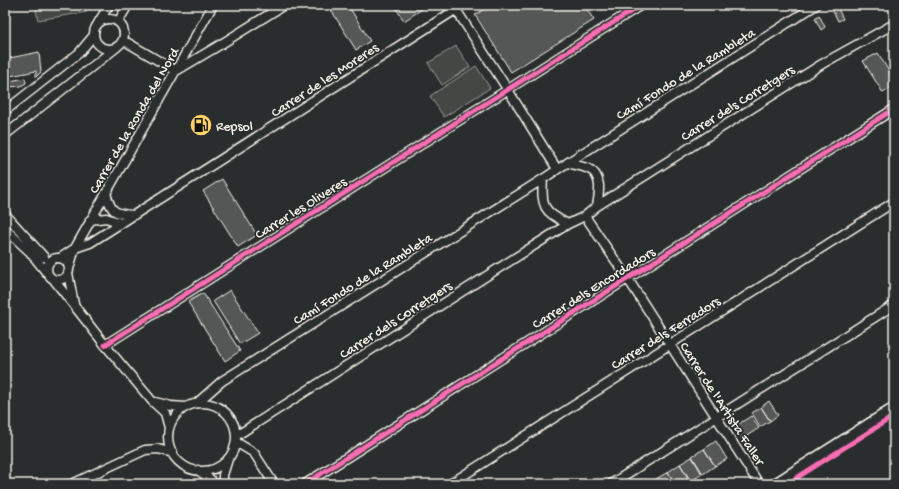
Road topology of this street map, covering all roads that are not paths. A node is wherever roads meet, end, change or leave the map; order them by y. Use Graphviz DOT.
graph roads {
  1 [pos="109,5"];
  2 [pos="128,5"];
  3 [pos="213,5"];
  4 [pos="284,5"];
  5 [pos="463,5"];
  6 [pos="641,5"];
  7 [pos="816,5"];
  8 [pos="454,7"];
  9 [pos="118,22"];
  10 [pos="894,24"];
  11 [pos="97,25"];
  12 [pos="94,34"];
  13 [pos="123,40"];
  14 [pos="118,47"];
  15 [pos="176,71"];
  16 [pos="508,90"];
  17 [pos="894,109"];
  18 [pos="5,111"];
  19 [pos="5,135"];
  20 [pos="567,164"];
  21 [pos="557,169"];
  22 [pos="543,179"];
  23 [pos="106,193"];
  24 [pos="894,202"];
  25 [pos="597,206"];
  26 [pos="5,214"];
  27 [pos="134,215"];
  28 [pos="585,216"];
  29 [pos="90,220"];
  30 [pos="121,223"];
  31 [pos="568,224"];
  32 [pos="5,229"];
  33 [pos="75,248"];
  34 [pos="30,252"];
  35 [pos="52,258"];
  36 [pos="69,271"];
  37 [pos="46,272"];
  38 [pos="628,279"];
  39 [pos="54,280"];
  40 [pos="894,305"];
  41 [pos="75,307"];
  42 [pos="670,344"];
  43 [pos="105,345"];
  44 [pos="152,401"];
  45 [pos="197,403"];
  46 [pos="186,407"];
  47 [pos="894,407"];
  48 [pos="716,417"];
  49 [pos="169,428"];
  50 [pos="236,439"];
  51 [pos="173,453"];
  52 [pos="228,459"];
  53 [pos="198,470"];
  54 [pos="72,484"];
  55 [pos="214,484"];
  56 [pos="223,484"];
  57 [pos="274,484"];
  58 [pos="305,484"];
  59 [pos="450,484"];
  60 [pos="611,484"];
  61 [pos="759,484"];
  62 [pos="773,484"];
  1 -- 11 [label="street"];
  2 -- 9 [label="street"];
  3 -- 15 [label="street, Carrer de la Ronda del Nord"];
  4 -- 15 [label="street"];
  5 -- 8 [label="street, Carrer de les Moreres"];
  6 -- 16 [label="street, Carrer les Oliveres"];
  7 -- 20 [label="street, Camí Fondo de la Rambleta"];
  8 -- 16 [label="street"];
  8 -- 27 [label="street, Carrer de les Moreres"];
  9 -- 11 [label="street"];
  9 -- 13 [label="street"];
  10 -- 25 [label="street, Carrer dels Corretgers"];
  11 -- 12 [label="street"];
  12 -- 14 [label="street"];
  12 -- 18 [label="street"];
  13 -- 14 [label="street"];
  13 -- 15 [label="street"];
  14 -- 19 [label="street"];
  15 -- 23 [label="street, Carrer de la Ronda del Nord"];
  16 -- 21 [label="street"];
  16 -- 43 [label="street, Carrer les Oliveres"];
  17 -- 38 [label="street, Carrer dels Encordadors"];
  20 -- 21 [label="street"];
  20 -- 25 [label="street"];
  21 -- 22 [label="street"];
  22 -- 31 [label="street"];
  22 -- 45 [label="street, Camí Fondo de la Rambleta"];
  23 -- 27 [label="street"];
  23 -- 29 [label="street, Carrer de la Ronda del Nord"];
  24 -- 42 [label="street, Carrer dels Ferradors"];
  25 -- 28 [label="street"];
  26 -- 35 [label="street"];
  27 -- 30 [label="street, Carrer de les Moreres"];
  28 -- 31 [label="street"];
  28 -- 38 [label="street, Carrer de l'Artista Faller"];
  29 -- 30 [label="street"];
  29 -- 33 [label="street, Carrer de la Ronda del Nord"];
  30 -- 33 [label="street, Carrer de les Moreres"];
  31 -- 50 [label="street, Carrer dels Corretgers"];
  32 -- 34 [label="street"];
  33 -- 35 [label="street, Carrer de la Ronda del Nord"];
  33 -- 36 [label="street, Carrer de la Ronda del Nord"];
  34 -- 35 [label="street"];
  34 -- 37 [label="street"];
  35 -- 36 [label="street"];
  35 -- 37 [label="street"];
  36 -- 39 [label="street"];
  36 -- 41 [label="street"];
  37 -- 39 [label="street"];
  38 -- 42 [label="street, Carrer de l'Artista Faller"];
  38 -- 58 [label="street, Carrer dels Encordadors"];
  39 -- 41 [label="street"];
  40 -- 48 [label="street"];
  41 -- 43 [label="street"];
  42 -- 48 [label="street, Carrer de l'Artista Faller"];
  42 -- 59 [label="street, Carrer dels Ferradors"];
  43 -- 44 [label="street"];
  44 -- 46 [label="street"];
  44 -- 49 [label="street"];
  45 -- 46 [label="street"];
  45 -- 50 [label="street"];
  46 -- 49 [label="street"];
  47 -- 62 [label="street"];
  48 -- 60 [label="street"];
  48 -- 61 [label="street, Carrer de l'Artista Faller"];
  49 -- 51 [label="street"];
  50 -- 52 [label="street"];
  50 -- 57 [label="street"];
  51 -- 53 [label="street"];
  51 -- 54 [label="street"];
  52 -- 53 [label="street"];
  52 -- 56 [label="street"];
  53 -- 55 [label="street"];
}
